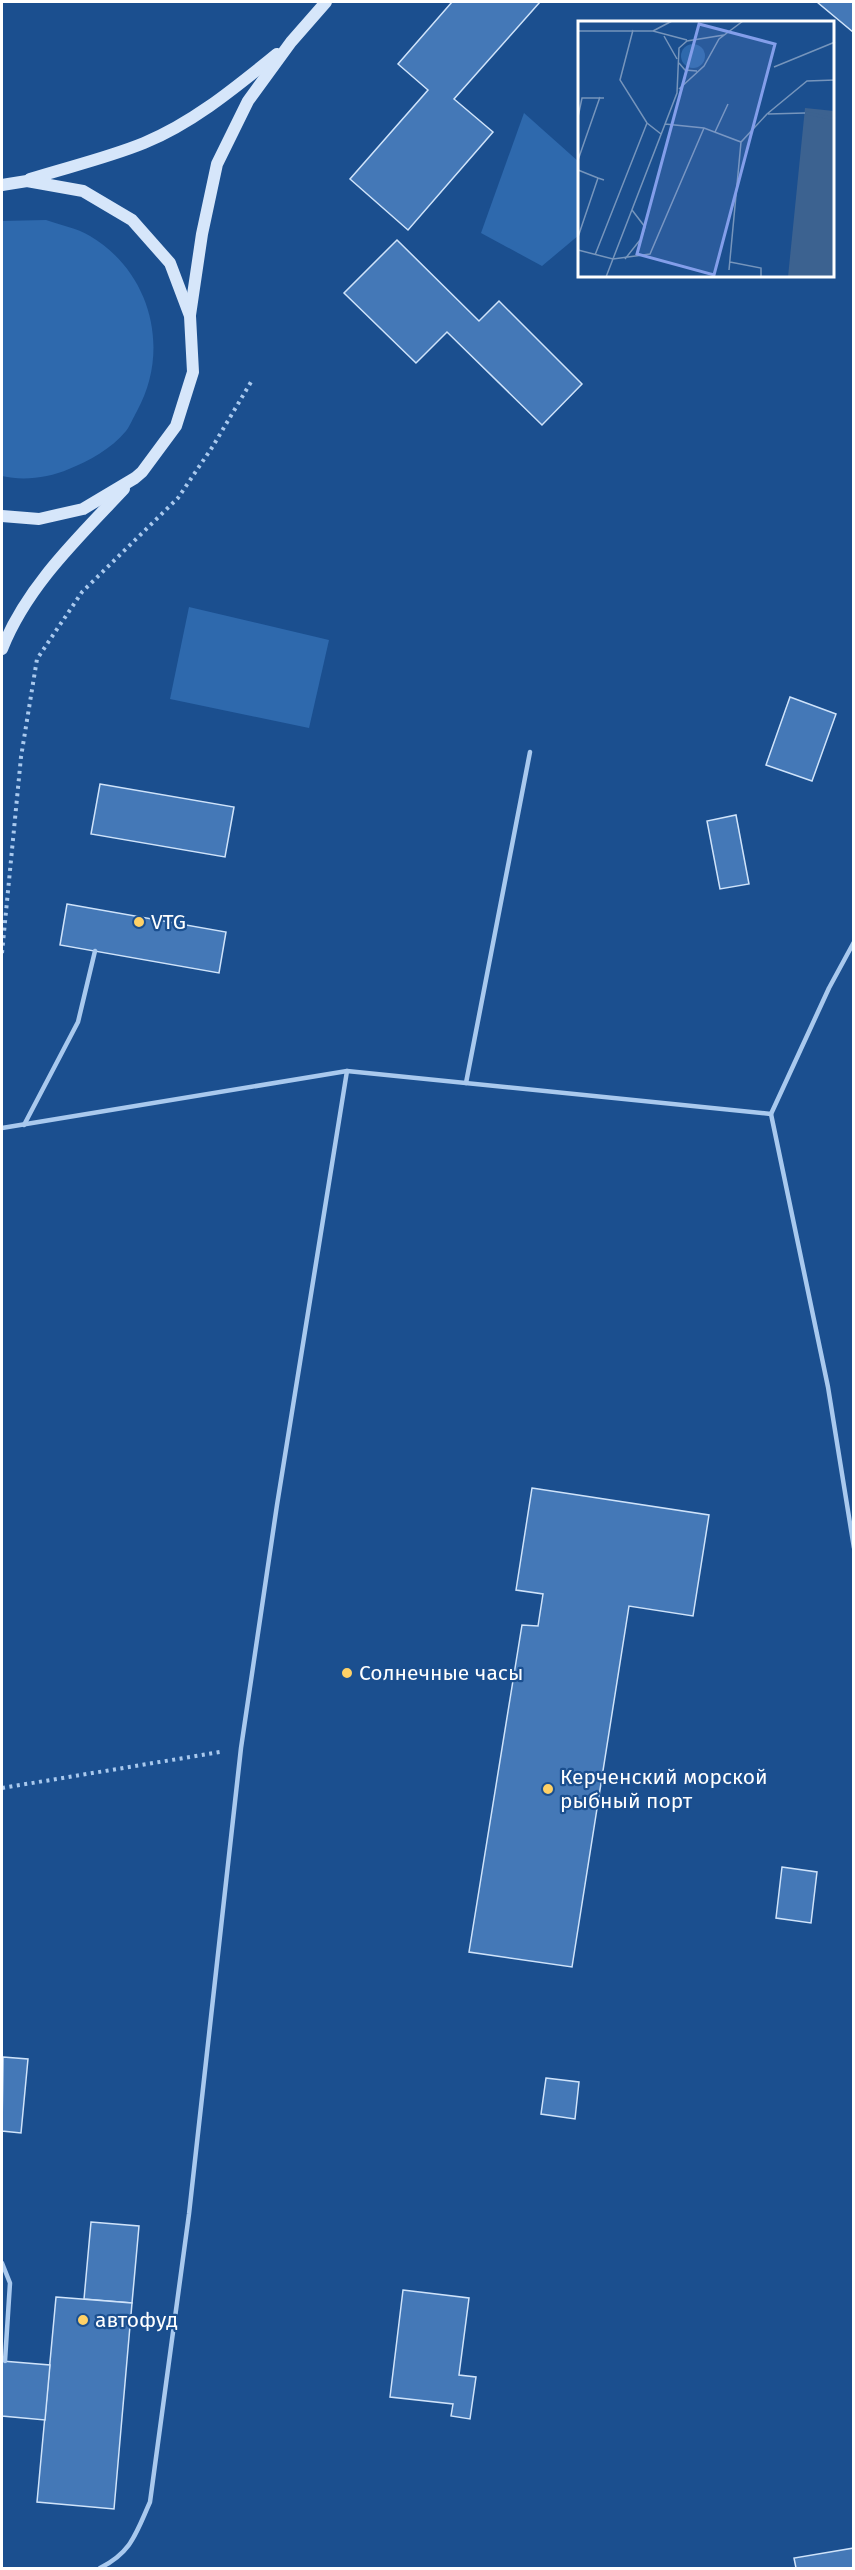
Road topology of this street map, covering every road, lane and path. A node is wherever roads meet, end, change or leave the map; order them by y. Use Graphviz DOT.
graph roads {
  1 [pos="326,2"];
  2 [pos="291,42"];
  3 [pos="27,181"];
  4 [pos="2,185"];
  5 [pos="190,316"];
  6 [pos="251,382"];
  7 [pos="135,478"];
  8 [pos="2,516"];
  9 [pos="2,649"];
  10 [pos="530,752"];
  11 [pos="854,942"];
  12 [pos="95,951"];
  13 [pos="2,953"];
  14 [pos="346,1071"];
  15 [pos="466,1083"];
  16 [pos="771,1114"];
  17 [pos="24,1125"];
  18 [pos="2,1128"];
  19 [pos="854,1548"];
  20 [pos="241,1748"];
  21 [pos="2,1788"];
  22 [pos="2,2264"];
  23 [pos="5,2361"];
  24 [pos="100,2568"];
  1 -- 2 [label="main road"];
  2 -- 3 [label="main road"];
  2 -- 5 [label="main road"];
  3 -- 4 [label="main road"];
  3 -- 5 [label="main road"];
  5 -- 7 [label="main road"];
  6 -- 13 [label="path"];
  7 -- 8 [label="main road"];
  7 -- 9 [label="main road"];
  10 -- 15 [label="lane"];
  11 -- 16 [label="lane"];
  12 -- 17 [label="lane"];
  14 -- 15 [label="lane"];
  14 -- 17 [label="lane"];
  14 -- 20 [label="lane"];
  15 -- 16 [label="lane"];
  16 -- 19 [label="lane"];
  17 -- 18 [label="lane"];
  20 -- 21 [label="path"];
  20 -- 24 [label="lane"];
  22 -- 23 [label="lane"];
}
